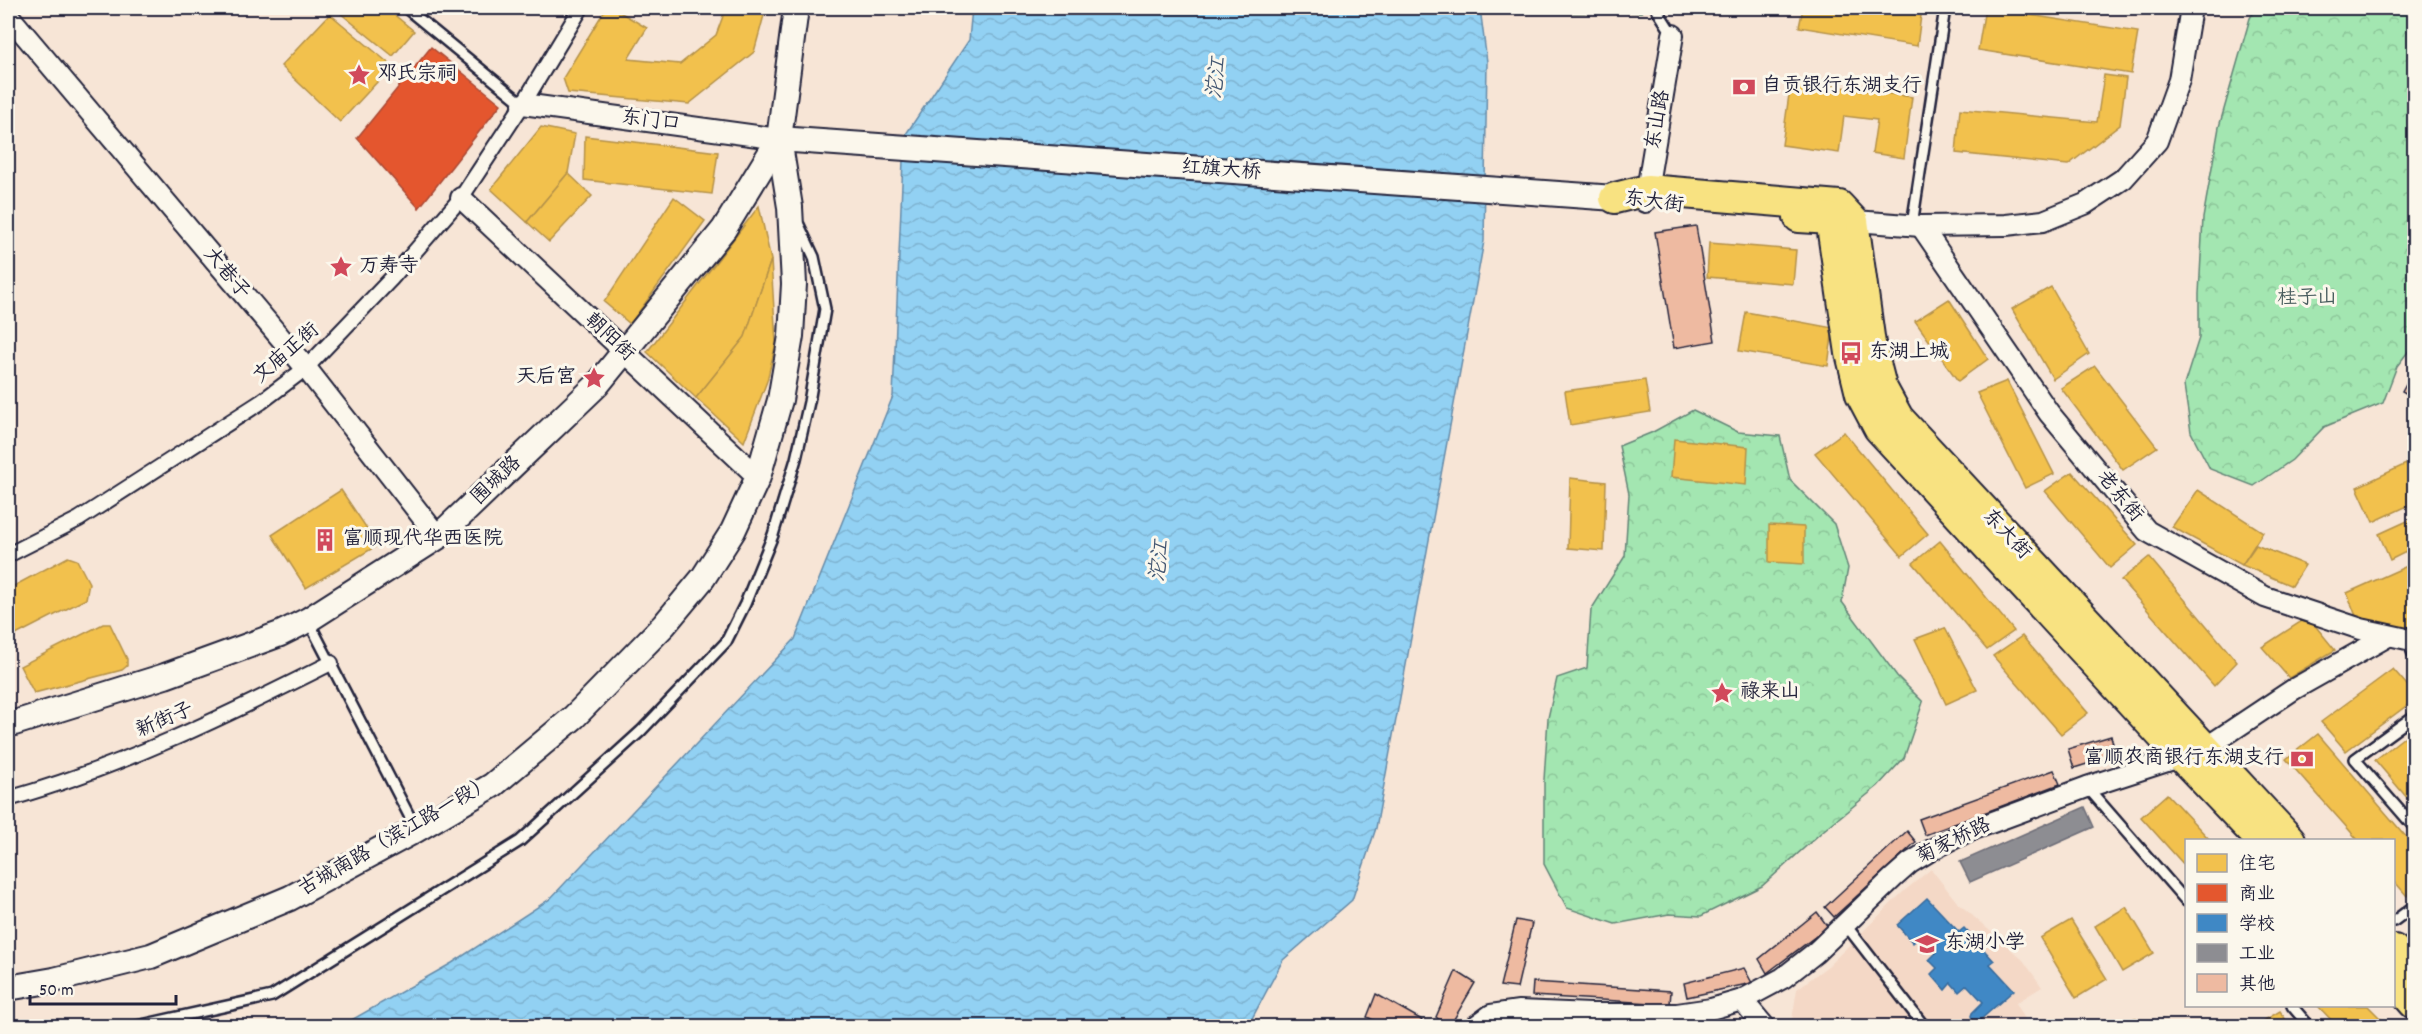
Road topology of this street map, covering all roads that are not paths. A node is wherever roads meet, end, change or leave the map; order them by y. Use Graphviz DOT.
graph roads {
  1 [pos="406,8"];
  2 [pos="581,8"];
  3 [pos="796,8"];
  4 [pos="1656,8"];
  5 [pos="1946,8"];
  6 [pos="2191,8"];
  7 [pos="8,15"];
  8 [pos="1673,35"];
  9 [pos="523,104"];
  10 [pos="779,139"];
  11 [pos="1646,197"];
  12 [pos="461,198"];
  13 [pos="1615,198"];
  14 [pos="790,207"];
  15 [pos="1842,220"];
  16 [pos="1916,225"];
  17 [pos="625,352"];
  18 [pos="306,368"];
  19 [pos="758,477"];
  20 [pos="438,537"];
  21 [pos="8,555"];
  22 [pos="308,620"];
  23 [pos="2406,642"];
  24 [pos="331,663"];
  25 [pos="2415,716"];
  26 [pos="8,725"];
  27 [pos="2193,753"];
  28 [pos="2087,787"];
  29 [pos="8,799"];
  30 [pos="2415,827"];
  31 [pos="416,831"];
  32 [pos="2260,839"];
  33 [pos="2289,839"];
  34 [pos="2185,899"];
  35 [pos="2415,906"];
  36 [pos="2395,920"];
  37 [pos="1845,924"];
  38 [pos="2395,952"];
  39 [pos="2415,974"];
  40 [pos="2395,981"];
  41 [pos="8,988"];
  42 [pos="1742,1000"];
  43 [pos="2415,1003"];
  44 [pos="2294,1007"];
  45 [pos="1484,1021"];
  46 [pos="137,1026"];
  47 [pos="1764,1026"];
  48 [pos="1924,1026"];
  49 [pos="2309,1026"];
  1 -- 9 [label="lane"];
  2 -- 9 [label="street, 文庙正街"];
  3 -- 10 [label="street, 古城南路（滨江路一段）"];
  4 -- 8 [label="lane"];
  5 -- 16 [label="lane"];
  6 -- 16 [label="street"];
  7 -- 18 [label="street, 大巷子"];
  8 -- 11 [label="street, 东山路"];
  9 -- 10 [label="street, 东门口"];
  9 -- 12 [label="street, 文庙正街"];
  10 -- 13 [label="street, 红旗大桥"];
  10 -- 14 [label="street, 古城南路（滨江路一段）"];
  10 -- 17 [label="street, 围城路"];
  11 -- 13 [label="main road, 东大街"];
  11 -- 15 [label="main road, 东大街"];
  12 -- 17 [label="street, 朝阳街"];
  12 -- 18 [label="street, 文庙正街"];
  14 -- 19 [label="street, 古城南路（滨江路一段）"];
  14 -- 46 [label="lane"];
  15 -- 16 [label="street"];
  15 -- 27 [label="main road, 东大街"];
  16 -- 23 [label="street, 老东街"];
  17 -- 19 [label="street, 朝阳街"];
  17 -- 20 [label="street, 围城路"];
  18 -- 20 [label="street, 大巷子"];
  18 -- 21 [label="street, 文庙正街"];
  19 -- 31 [label="street, 古城南路（滨江路一段）"];
  20 -- 22 [label="street, 围城路"];
  22 -- 24 [label="lane"];
  22 -- 26 [label="street, 围城路"];
  23 -- 27 [label="street, 菊家桥路"];
  24 -- 29 [label="street, 新街子"];
  24 -- 31 [label="lane"];
  25 -- 30 [label="lane"];
  27 -- 28 [label="street, 菊家桥路"];
  27 -- 32 [label="main road, 东大街"];
  27 -- 33 [label="main road, 东大街"];
  28 -- 34 [label="lane"];
  28 -- 37 [label="street, 菊家桥路"];
  31 -- 41 [label="street, 古城南路（滨江路一段）"];
  35 -- 36 [label="lane"];
  37 -- 42 [label="street, 菊家桥路"];
  37 -- 48 [label="lane"];
  38 -- 39 [label="main road"];
  40 -- 43 [label="main road"];
  42 -- 45 [label="street, 菊家桥路"];
  42 -- 47 [label="street"];
  44 -- 49 [label="lane"];
}
